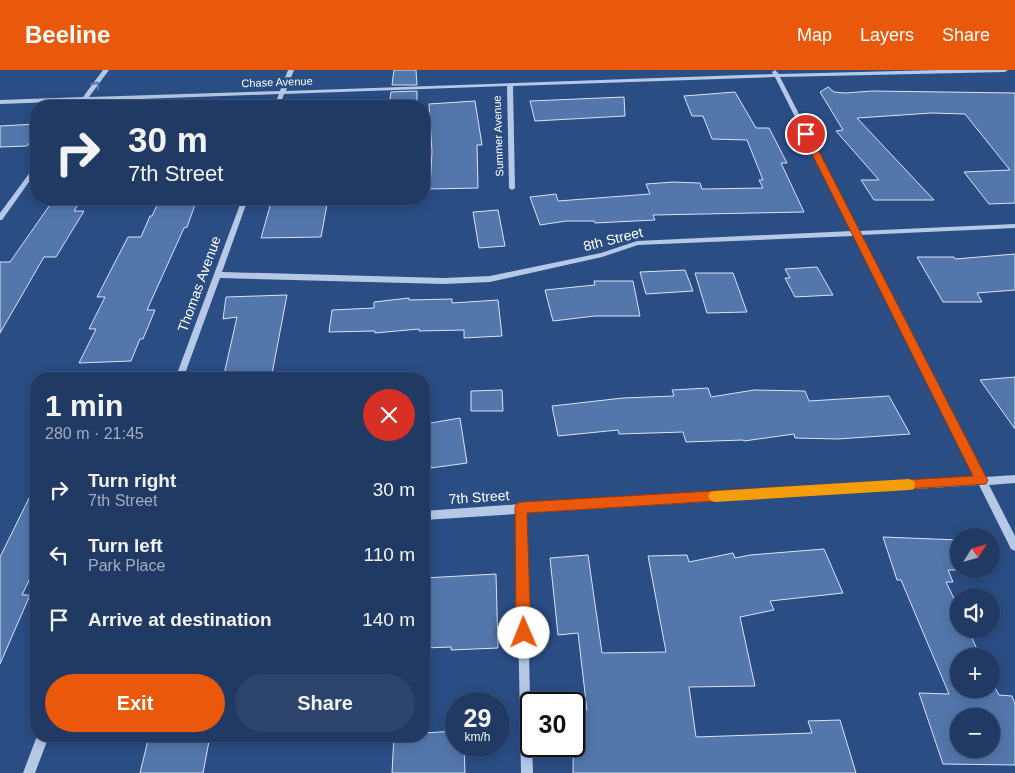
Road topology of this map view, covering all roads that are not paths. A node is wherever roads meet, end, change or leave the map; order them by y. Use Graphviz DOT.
graph roads {
  1 [pos="106,70"];
  2 [pos="291,70"];
  3 [pos="1005,70"];
  4 [pos="775,73"];
  5 [pos="510,84"];
  6 [pos="282,92"];
  7 [pos="85,99"];
  8 [pos="57,100"];
  9 [pos="279,100"];
  10 [pos="30,101"];
  11 [pos="0,102"];
  12 [pos="30,176"];
  13 [pos="512,188"];
  14 [pos="243,205"];
  15 [pos="0,218"];
  16 [pos="1015,226"];
  17 [pos="858,232"];
  18 [pos="219,275"];
  19 [pos="182,372"];
  20 [pos="1015,478"];
  21 [pos="982,480"];
  22 [pos="521,508"];
  23 [pos="430,515"];
  24 [pos="1015,546"];
  25 [pos="41,742"];
  26 [pos="29,773"];
  27 [pos="526,773"];
  7 -- 1 [label="street, one-way"];
  2 -- 6 [label="street"];
  3 -- 4 [label="street, Chase Avenue"];
  4 -- 5 [label="street, Chase Avenue"];
  4 -- 17 [label="street"];
  5 -- 6 [label="street, Chase Avenue"];
  5 -- 13 [label="street, Summer Avenue"];
  6 -- 7 [label="street, Chase Avenue"];
  6 -- 9 [label="street"];
  7 -- 8 [label="street, Chase Avenue"];
  10 -- 11 [label="street, Chase Avenue"];
  12 -- 15 [label="street"];
  14 -- 18 [label="street, Thomas Avenue"];
  16 -- 17 [label="street, 8th Street"];
  17 -- 18 [label="street, 8th Street"];
  17 -- 21 [label="street"];
  18 -- 19 [label="street, Thomas Avenue"];
  20 -- 21 [label="street, 7th Street"];
  21 -- 22 [label="street, 7th Street"];
  21 -- 24 [label="street"];
  22 -- 23 [label="street, 7th Street"];
  22 -- 27 [label="street"];
  25 -- 26 [label="street"];
}
